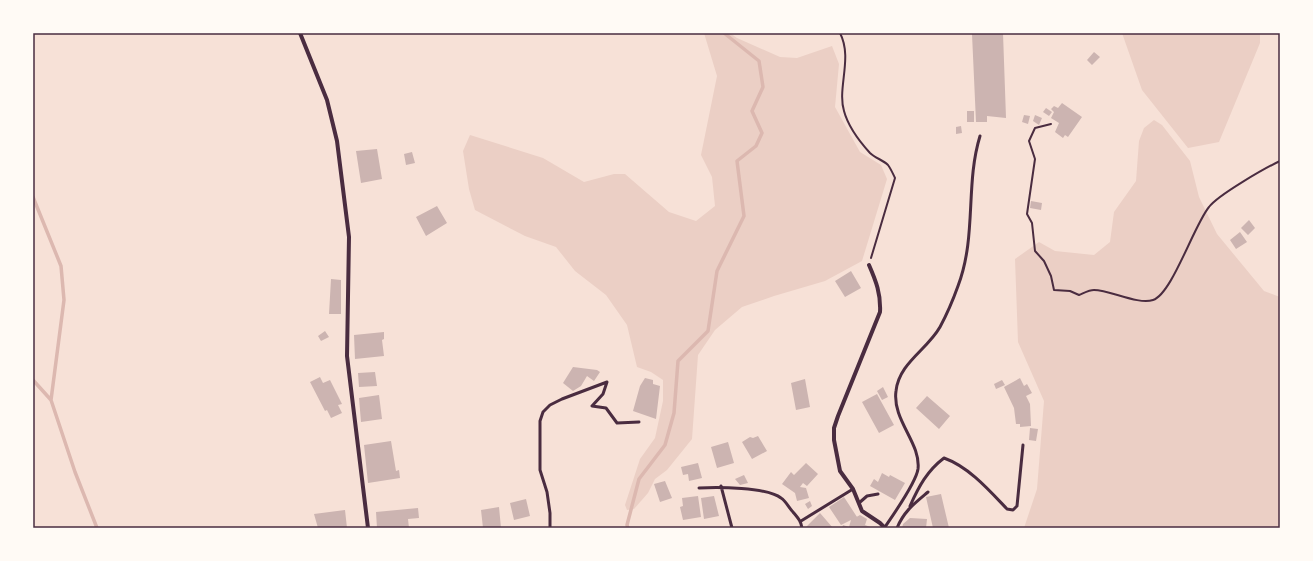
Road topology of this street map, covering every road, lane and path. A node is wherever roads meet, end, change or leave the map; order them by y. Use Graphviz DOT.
graph roads {
  1 [pos="300,33"];
  2 [pos="840,33"];
  3 [pos="1051,124"];
  4 [pos="980,136"];
  5 [pos="1280,161"];
  6 [pos="869,265"];
  7 [pos="639,422"];
  8 [pos="1023,445"];
  9 [pos="721,486"];
  10 [pos="699,488"];
  11 [pos="853,489"];
  12 [pos="928,492"];
  13 [pos="878,494"];
  14 [pos="859,503"];
  15 [pos="910,506"];
  16 [pos="801,521"];
  17 [pos="368,528"];
  18 [pos="550,528"];
  19 [pos="732,528"];
  20 [pos="802,528"];
  21 [pos="885,528"];
  22 [pos="897,528"];
  1 -- 17 [label="street"];
  2 -- 6 [label="path"];
  3 -- 5 [label="path"];
  4 -- 21 [label="lane"];
  6 -- 11 [label="street"];
  7 -- 18 [label="lane"];
  8 -- 15 [label="lane"];
  9 -- 10 [label="lane"];
  9 -- 16 [label="lane"];
  9 -- 19 [label="lane"];
  11 -- 14 [label="street"];
  11 -- 16 [label="lane"];
  12 -- 15 [label="lane"];
  13 -- 14 [label="lane"];
  14 -- 21 [label="street"];
  15 -- 22 [label="lane"];
  16 -- 20 [label="lane"];
}
